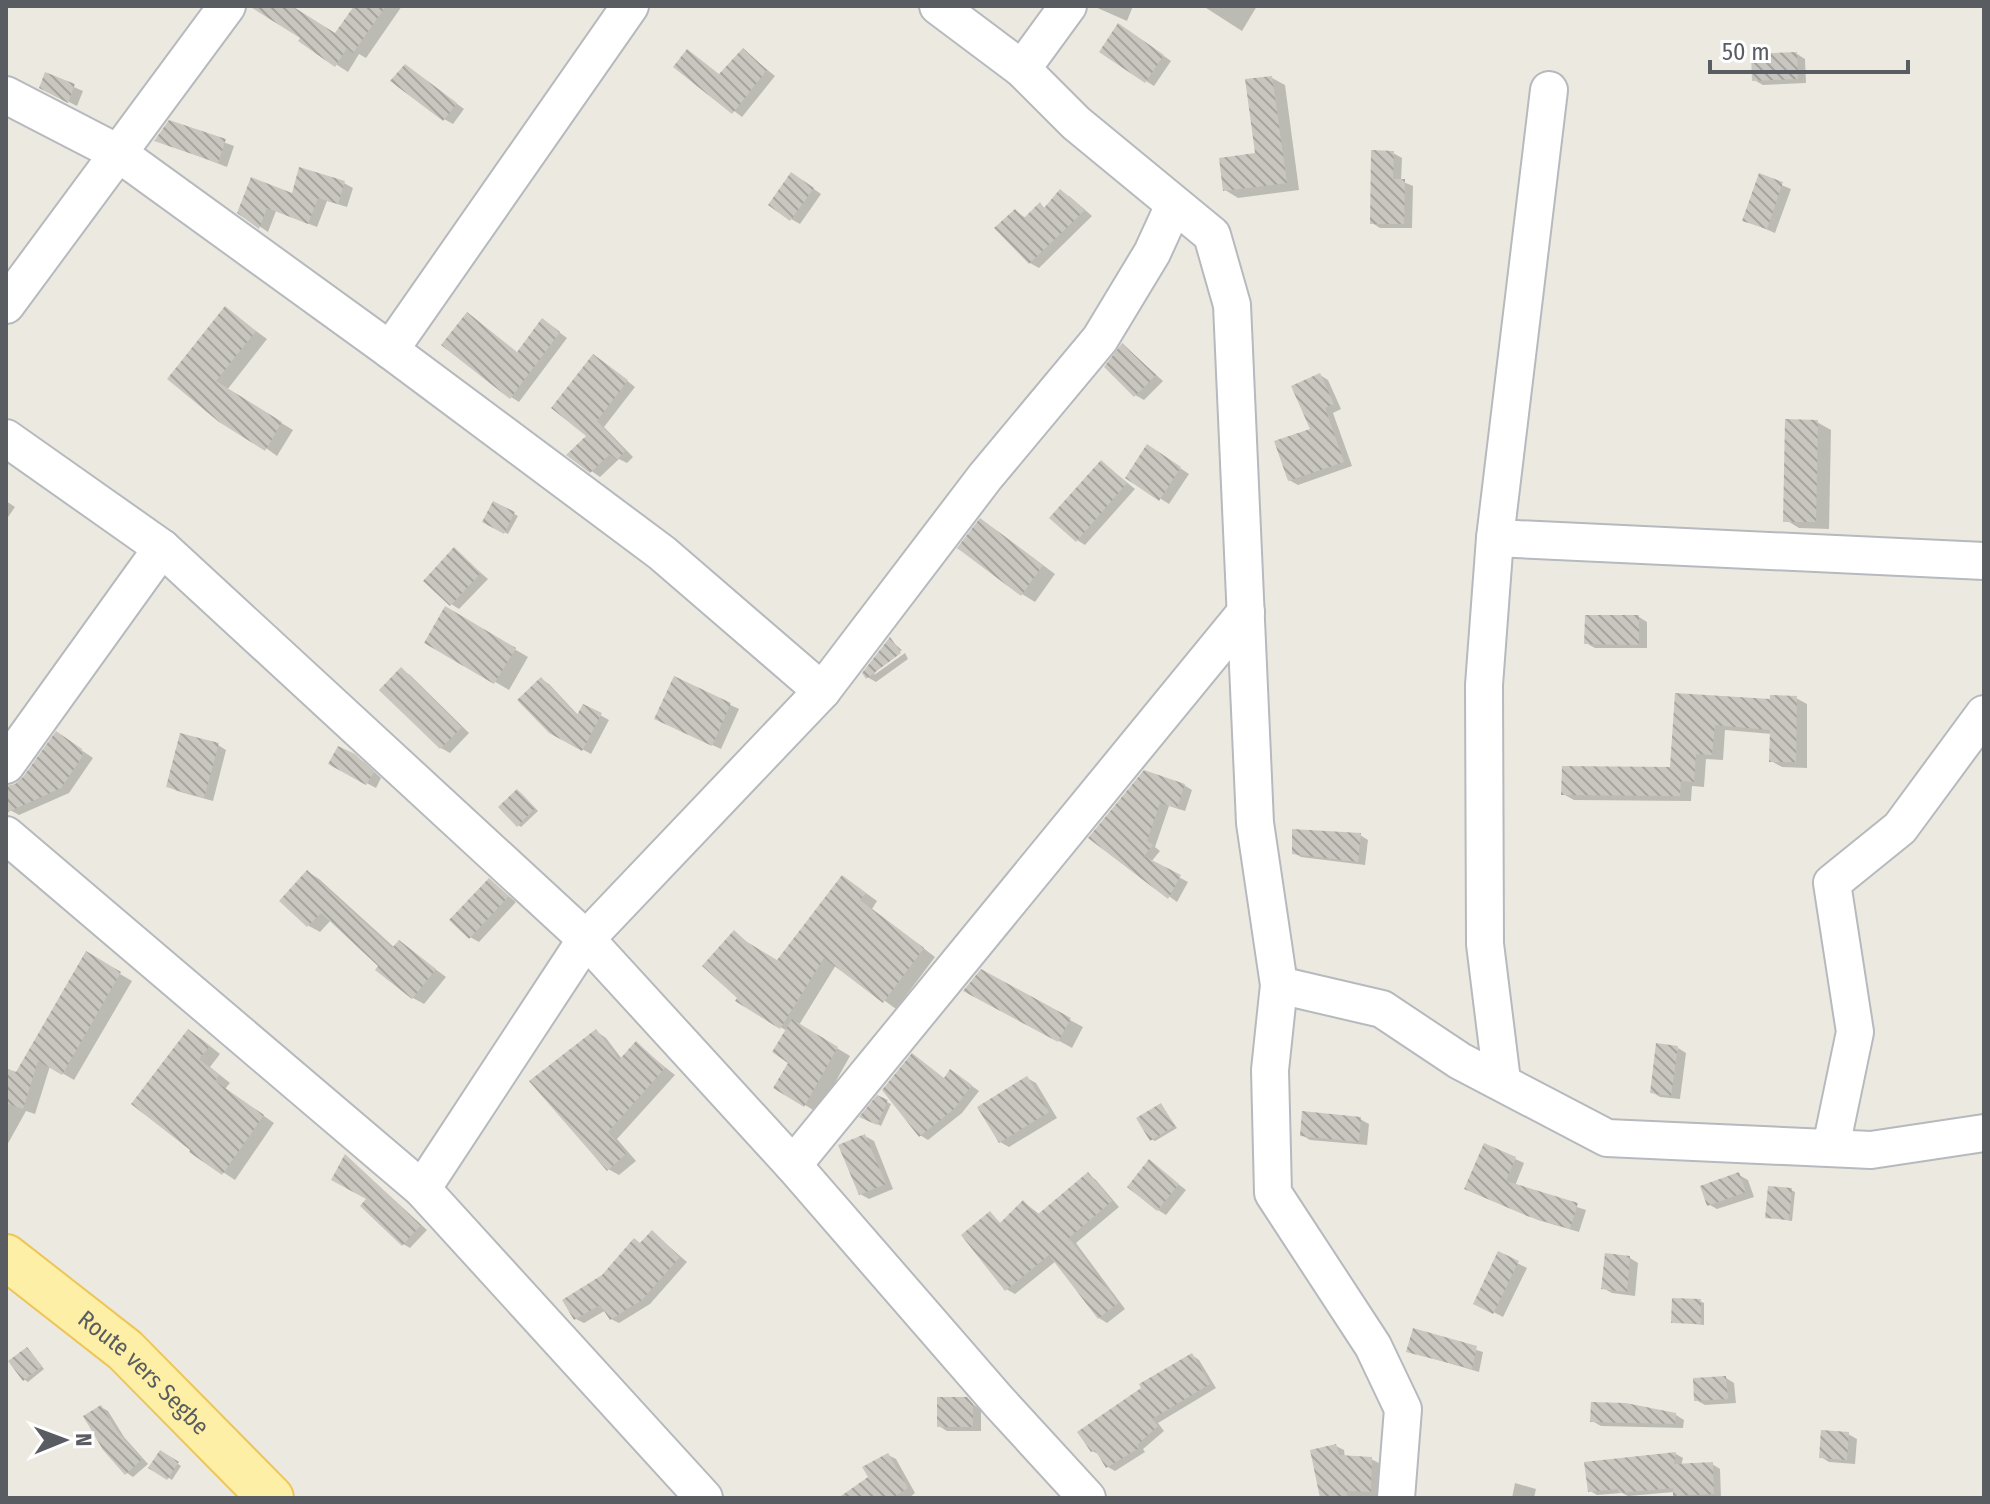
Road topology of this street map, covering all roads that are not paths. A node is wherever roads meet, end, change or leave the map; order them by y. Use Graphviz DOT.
graph roads {
  1 [pos="227,6"];
  2 [pos="630,6"];
  3 [pos="938,6"];
  4 [pos="1068,6"];
  5 [pos="1022,69"];
  6 [pos="1549,90"];
  7 [pos="6,95"];
  8 [pos="118,153"];
  9 [pos="1174,205"];
  10 [pos="6,305"];
  11 [pos="390,350"];
  12 [pos="6,438"];
  13 [pos="1495,538"];
  14 [pos="162,548"];
  15 [pos="1984,561"];
  16 [pos="1246,612"];
  17 [pos="822,691"];
  18 [pos="1984,714"];
  19 [pos="6,765"];
  20 [pos="6,835"];
  21 [pos="586,939"];
  22 [pos="1279,985"];
  23 [pos="1502,1081"];
  24 [pos="1984,1133"];
  25 [pos="1831,1147"];
  26 [pos="793,1165"];
  27 [pos="422,1189"];
  28 [pos="6,1257"];
  29 [pos="271,1498"];
  30 [pos="704,1498"];
  31 [pos="1087,1498"];
  32 [pos="1396,1498"];
  1 -- 8 [label="street"];
  2 -- 11 [label="street"];
  3 -- 5 [label="street"];
  4 -- 5 [label="street"];
  5 -- 9 [label="street"];
  6 -- 13 [label="street"];
  7 -- 8 [label="street"];
  8 -- 10 [label="street"];
  8 -- 11 [label="street"];
  9 -- 16 [label="street"];
  9 -- 17 [label="street"];
  11 -- 17 [label="street"];
  12 -- 14 [label="street"];
  13 -- 15 [label="street"];
  13 -- 23 [label="street"];
  14 -- 19 [label="street"];
  14 -- 21 [label="street"];
  16 -- 22 [label="street"];
  16 -- 26 [label="street"];
  17 -- 21 [label="street"];
  18 -- 25 [label="street"];
  20 -- 27 [label="street"];
  21 -- 26 [label="street"];
  21 -- 27 [label="street"];
  22 -- 23 [label="street"];
  22 -- 32 [label="street"];
  23 -- 25 [label="street"];
  24 -- 25 [label="street"];
  26 -- 31 [label="street"];
  27 -- 30 [label="street"];
  28 -- 29 [label="main road, Route vers Segbe"];
}
